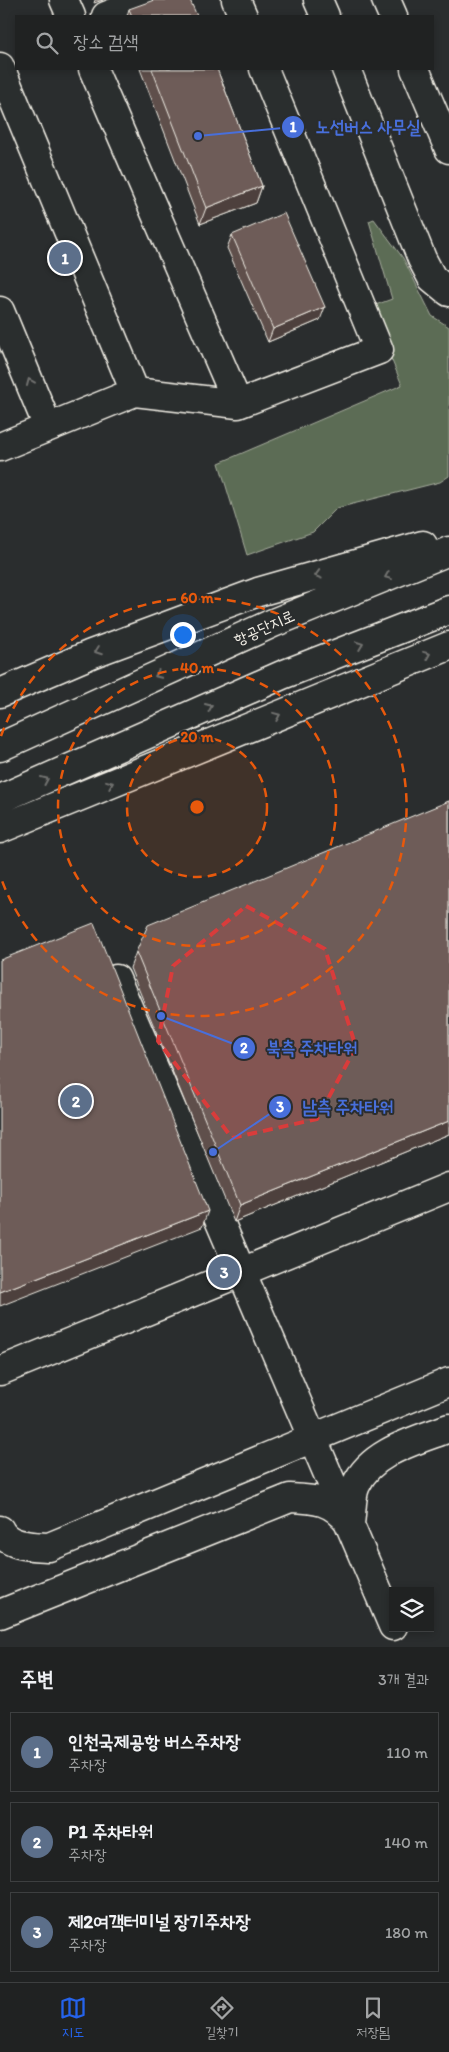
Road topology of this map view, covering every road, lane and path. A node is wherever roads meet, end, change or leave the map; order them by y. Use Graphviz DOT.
graph roads {
  1 [pos="64,0"];
  2 [pos="145,0"];
  3 [pos="236,0"];
  4 [pos="318,0"];
  5 [pos="386,0"];
  6 [pos="71,15"];
  7 [pos="108,15"];
  8 [pos="243,15"];
  9 [pos="325,15"];
  10 [pos="393,15"];
  11 [pos="0,67"];
  12 [pos="94,70"];
  13 [pos="264,70"];
  14 [pos="346,70"];
  15 [pos="415,70"];
  16 [pos="449,149"];
  17 [pos="449,292"];
  18 [pos="0,311"];
  19 [pos="134,392"];
  20 [pos="238,404"];
  21 [pos="48,428"];
  22 [pos="0,447"];
  23 [pos="449,538"];
  24 [pos="449,551"];
  25 [pos="449,610"];
  26 [pos="449,646"];
  27 [pos="0,693"];
  28 [pos="0,747"];
  29 [pos="0,799"];
  30 [pos="0,829"];
  31 [pos="116,979"];
  32 [pos="449,1187"];
  33 [pos="242,1272"];
  34 [pos="0,1371"];
  35 [pos="449,1382"];
  36 [pos="449,1428"];
  37 [pos="314,1438"];
  38 [pos="350,1523"];
  39 [pos="0,1530"];
  40 [pos="0,1614"];
  41 [pos="389,1617"];
  42 [pos="395,1632"];
  43 [pos="401,1647"];
  1 -- 6 [label="street"];
  2 -- 7 [label="street"];
  3 -- 8 [label="street"];
  4 -- 9 [label="street"];
  5 -- 10 [label="street"];
  11 -- 19 [label="street"];
  12 -- 20 [label="street"];
  13 -- 20 [label="street"];
  14 -- 17 [label="street"];
  15 -- 16 [label="street"];
  21 -- 18 [label="street, one-way"];
  19 -- 20 [label="street"];
  19 -- 21 [label="street"];
  21 -- 22 [label="street"];
  23 -- 27 [label="street, one-way"];
  24 -- 28 [label="street, 항공단지로, one-way"];
  29 -- 25 [label="street, one-way"];
  30 -- 26 [label="street, one-way"];
  31 -- 33 [label="street"];
  32 -- 33 [label="street"];
  33 -- 34 [label="street"];
  33 -- 37 [label="street"];
  35 -- 37 [label="street"];
  36 -- 38 [label="street"];
  37 -- 38 [label="street"];
  37 -- 39 [label="street"];
  38 -- 40 [label="street"];
  38 -- 41 [label="street"];
  42 -- 43 [label="street"];
}
